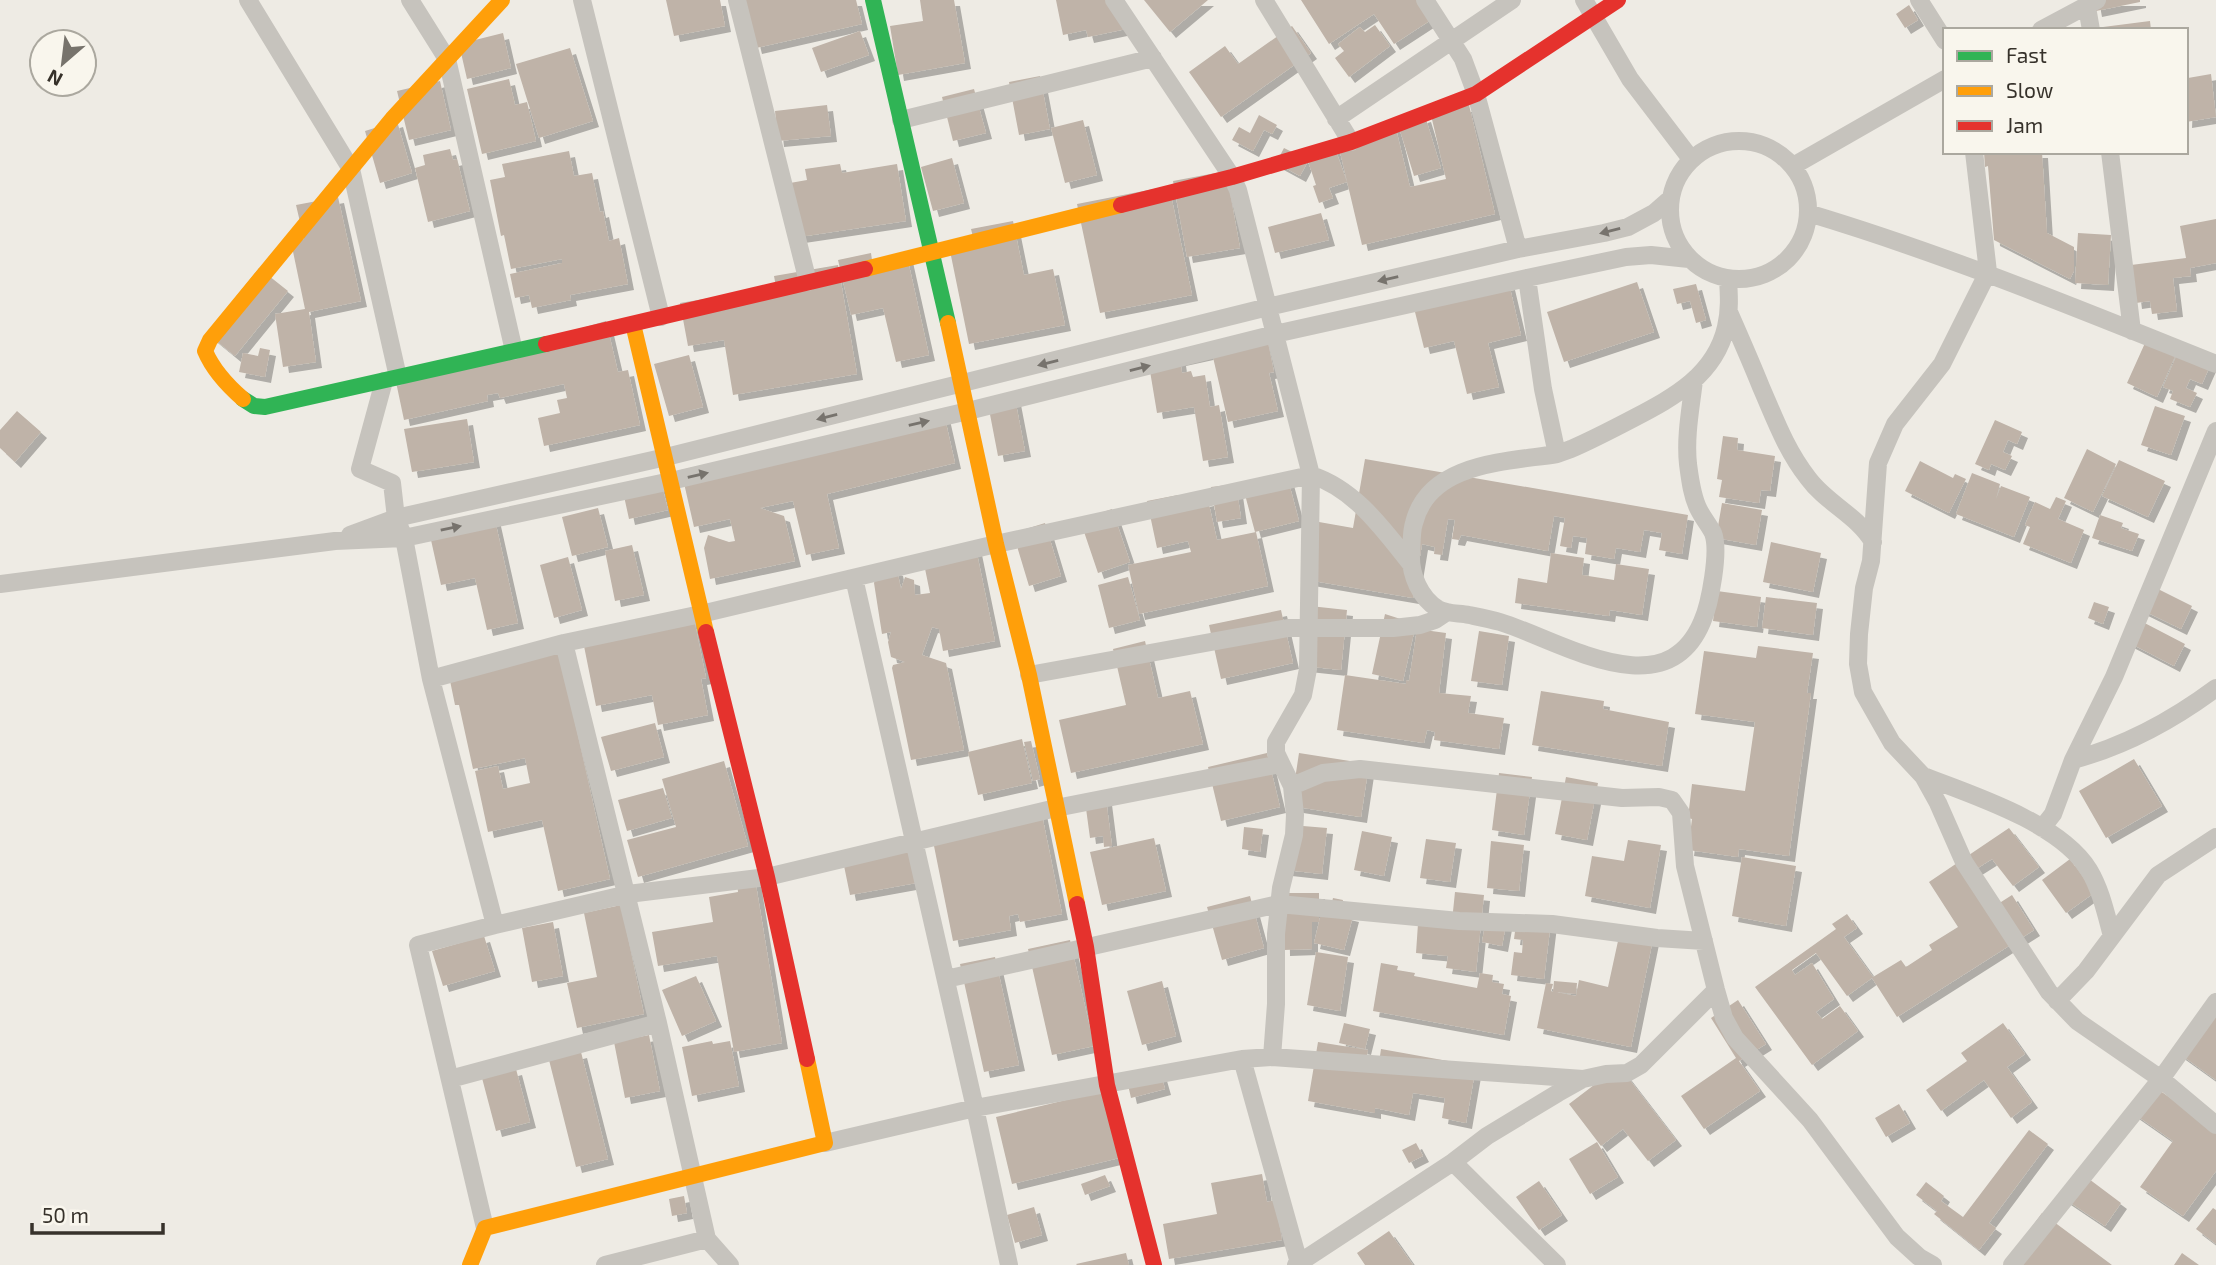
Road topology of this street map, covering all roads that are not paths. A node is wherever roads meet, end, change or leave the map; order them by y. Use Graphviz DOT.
graph roads {
  1 [pos="248,0"];
  2 [pos="410,0"];
  3 [pos="502,0"];
  4 [pos="582,0"];
  5 [pos="737,0"];
  6 [pos="873,0"];
  7 [pos="1114,0"];
  8 [pos="1264,0"];
  9 [pos="1425,0"];
  10 [pos="1512,0"];
  11 [pos="1618,0"];
  12 [pos="1919,0"];
  13 [pos="2092,3"];
  14 [pos="1588,8"];
  15 [pos="2044,28"];
  16 [pos="2091,28"];
  17 [pos="1943,38"];
  18 [pos="1453,42"];
  19 [pos="1153,58"];
  20 [pos="447,60"];
  21 [pos="1943,80"];
  22 [pos="1476,94"];
  23 [pos="1336,119"];
  24 [pos="901,120"];
  25 [pos="1351,142"];
  26 [pos="1974,154"];
  27 [pos="2110,154"];
  28 [pos="1691,159"];
  29 [pos="1793,166"];
  30 [pos="351,169"];
  31 [pos="1232,177"];
  32 [pos="1670,200"];
  33 [pos="1808,213"];
  34 [pos="1518,249"];
  35 [pos="932,253"];
  36 [pos="1689,259"];
  37 [pos="1988,272"];
  38 [pos="1527,278"];
  39 [pos="1728,279"];
  40 [pos="808,282"];
  41 [pos="1268,307"];
  42 [pos="1729,312"];
  43 [pos="661,317"];
  44 [pos="633,324"];
  45 [pos="2132,331"];
  46 [pos="1275,334"];
  47 [pos="514,351"];
  48 [pos="2216,364"];
  49 [pos="391,379"];
  50 [pos="1694,380"];
  51 [pos="960,385"];
  52 [pos="968,411"];
  53 [pos="2216,431"];
  54 [pos="1557,454"];
  55 [pos="666,457"];
  56 [pos="1311,475"];
  57 [pos="671,481"];
  58 [pos="396,518"];
  59 [pos="404,538"];
  60 [pos="335,541"];
  61 [pos="1873,542"];
  62 [pos="996,544"];
  63 [pos="1411,564"];
  64 [pos="854,578"];
  65 [pos="0,584"];
  66 [pos="1447,612"];
  67 [pos="701,614"];
  68 [pos="1307,627"];
  69 [pos="564,643"];
  70 [pos="1029,675"];
  71 [pos="431,678"];
  72 [pos="2216,688"];
  73 [pos="2073,760"];
  74 [pos="1280,764"];
  75 [pos="1923,776"];
  76 [pos="1292,786"];
  77 [pos="1056,808"];
  78 [pos="2042,828"];
  79 [pos="2216,837"];
  80 [pos="914,842"];
  81 [pos="767,877"];
  82 [pos="628,894"];
  83 [pos="1279,904"];
  84 [pos="495,925"];
  85 [pos="2112,936"];
  86 [pos="1704,941"];
  87 [pos="1086,947"];
  88 [pos="946,979"];
  89 [pos="1716,990"];
  90 [pos="2057,1001"];
  91 [pos="2216,1002"];
  92 [pos="658,1023"];
  93 [pos="1272,1057"];
  94 [pos="1242,1059"];
  95 [pos="450,1079"];
  96 [pos="1583,1079"];
  97 [pos="2161,1079"];
  98 [pos="1107,1085"];
  99 [pos="975,1108"];
  100 [pos="2216,1125"];
  101 [pos="825,1143"];
  102 [pos="1453,1162"];
  103 [pos="694,1174"];
  104 [pos="485,1228"];
  105 [pos="707,1239"];
  106 [pos="1298,1264"];
  107 [pos="471,1265"];
  108 [pos="605,1265"];
  109 [pos="730,1265"];
  110 [pos="1009,1265"];
  111 [pos="1154,1265"];
  112 [pos="1556,1265"];
  113 [pos="1933,1265"];
  114 [pos="2012,1265"];
  1 -- 30 [label="street"];
  2 -- 20 [label="street"];
  3 -- 20 [label="street"];
  4 -- 43 [label="street"];
  5 -- 40 [label="street"];
  6 -- 24 [label="street"];
  7 -- 19 [label="street"];
  8 -- 23 [label="street"];
  9 -- 18 [label="street"];
  10 -- 18 [label="street"];
  11 -- 14 [label="street"];
  12 -- 17 [label="street"];
  13 -- 15 [label="street"];
  13 -- 16 [label="street"];
  14 -- 22 [label="street"];
  14 -- 28 [label="street"];
  18 -- 22 [label="street"];
  18 -- 23 [label="street"];
  19 -- 24 [label="street"];
  19 -- 31 [label="street"];
  20 -- 30 [label="street"];
  20 -- 47 [label="street"];
  21 -- 29 [label="street"];
  22 -- 25 [label="street"];
  22 -- 34 [label="street"];
  23 -- 25 [label="street"];
  24 -- 35 [label="street"];
  25 -- 31 [label="street"];
  26 -- 37 [label="street"];
  27 -- 45 [label="street"];
  28 -- 29 [label="street"];
  28 -- 32 [label="street"];
  29 -- 33 [label="street"];
  30 -- 49 [label="street"];
  30 -- 49 [label="street"];
  31 -- 35 [label="street"];
  31 -- 41 [label="street"];
  32 -- 34 [label="street, one-way"];
  32 -- 36 [label="street"];
  33 -- 37 [label="street"];
  33 -- 39 [label="street"];
  34 -- 41 [label="street, one-way"];
  35 -- 40 [label="street"];
  35 -- 51 [label="street"];
  36 -- 38 [label="street"];
  36 -- 39 [label="street"];
  37 -- 45 [label="street"];
  37 -- 61 [label="street"];
  38 -- 46 [label="street"];
  38 -- 54 [label="street"];
  39 -- 42 [label="street"];
  40 -- 43 [label="street"];
  41 -- 46 [label="street"];
  41 -- 51 [label="street, one-way"];
  42 -- 50 [label="street"];
  42 -- 61 [label="street"];
  43 -- 44 [label="street"];
  44 -- 47 [label="street"];
  44 -- 55 [label="street"];
  45 -- 48 [label="street"];
  52 -- 46 [label="street, one-way"];
  46 -- 56 [label="street"];
  47 -- 49 [label="street"];
  49 -- 58 [label="street"];
  50 -- 54 [label="street"];
  50 -- 66 [label="street"];
  51 -- 52 [label="street"];
  51 -- 55 [label="street, one-way"];
  57 -- 52 [label="street, one-way"];
  52 -- 62 [label="street"];
  53 -- 73 [label="street"];
  54 -- 63 [label="street"];
  55 -- 57 [label="street"];
  55 -- 58 [label="street"];
  56 -- 62 [label="street"];
  56 -- 63 [label="street"];
  56 -- 68 [label="street"];
  59 -- 57 [label="street, one-way"];
  57 -- 67 [label="street"];
  58 -- 59 [label="street"];
  58 -- 60 [label="street"];
  59 -- 60 [label="street"];
  59 -- 71 [label="street"];
  60 -- 65 [label="street"];
  61 -- 75 [label="street"];
  62 -- 64 [label="street"];
  62 -- 70 [label="street"];
  63 -- 66 [label="street"];
  64 -- 67 [label="street"];
  64 -- 80 [label="street"];
  66 -- 68 [label="street"];
  67 -- 69 [label="street"];
  67 -- 81 [label="street"];
  68 -- 70 [label="street"];
  68 -- 74 [label="street"];
  69 -- 71 [label="street"];
  69 -- 82 [label="street"];
  70 -- 77 [label="street"];
  71 -- 84 [label="street"];
  72 -- 73 [label="street"];
  73 -- 78 [label="street"];
  74 -- 76 [label="street"];
  74 -- 77 [label="street"];
  75 -- 78 [label="street"];
  75 -- 90 [label="street"];
  76 -- 83 [label="street"];
  76 -- 86 [label="street"];
  77 -- 80 [label="street"];
  77 -- 87 [label="street"];
  78 -- 85 [label="street"];
  79 -- 85 [label="street"];
  80 -- 81 [label="street"];
  80 -- 88 [label="street"];
  81 -- 82 [label="street"];
  81 -- 101 [label="street"];
  82 -- 84 [label="street"];
  82 -- 92 [label="street"];
  83 -- 86 [label="street"];
  83 -- 87 [label="street"];
  83 -- 93 [label="street"];
  84 -- 95 [label="street"];
  85 -- 90 [label="street"];
  86 -- 89 [label="street"];
  87 -- 88 [label="street"];
  87 -- 98 [label="street"];
  88 -- 99 [label="street"];
  89 -- 96 [label="street"];
  89 -- 113 [label="street"];
  90 -- 97 [label="street"];
  91 -- 97 [label="street"];
  92 -- 95 [label="street"];
  92 -- 103 [label="street"];
  93 -- 94 [label="street"];
  93 -- 96 [label="street"];
  94 -- 98 [label="street"];
  94 -- 106 [label="street"];
  95 -- 104 [label="street"];
  96 -- 102 [label="street"];
  97 -- 100 [label="street"];
  97 -- 114 [label="street"];
  98 -- 99 [label="street"];
  98 -- 111 [label="street"];
  99 -- 101 [label="street"];
  99 -- 110 [label="street"];
  101 -- 103 [label="street"];
  102 -- 106 [label="street"];
  102 -- 112 [label="street"];
  103 -- 104 [label="street"];
  103 -- 105 [label="street"];
  104 -- 107 [label="street"];
  105 -- 108 [label="street"];
  105 -- 109 [label="street"];
}
